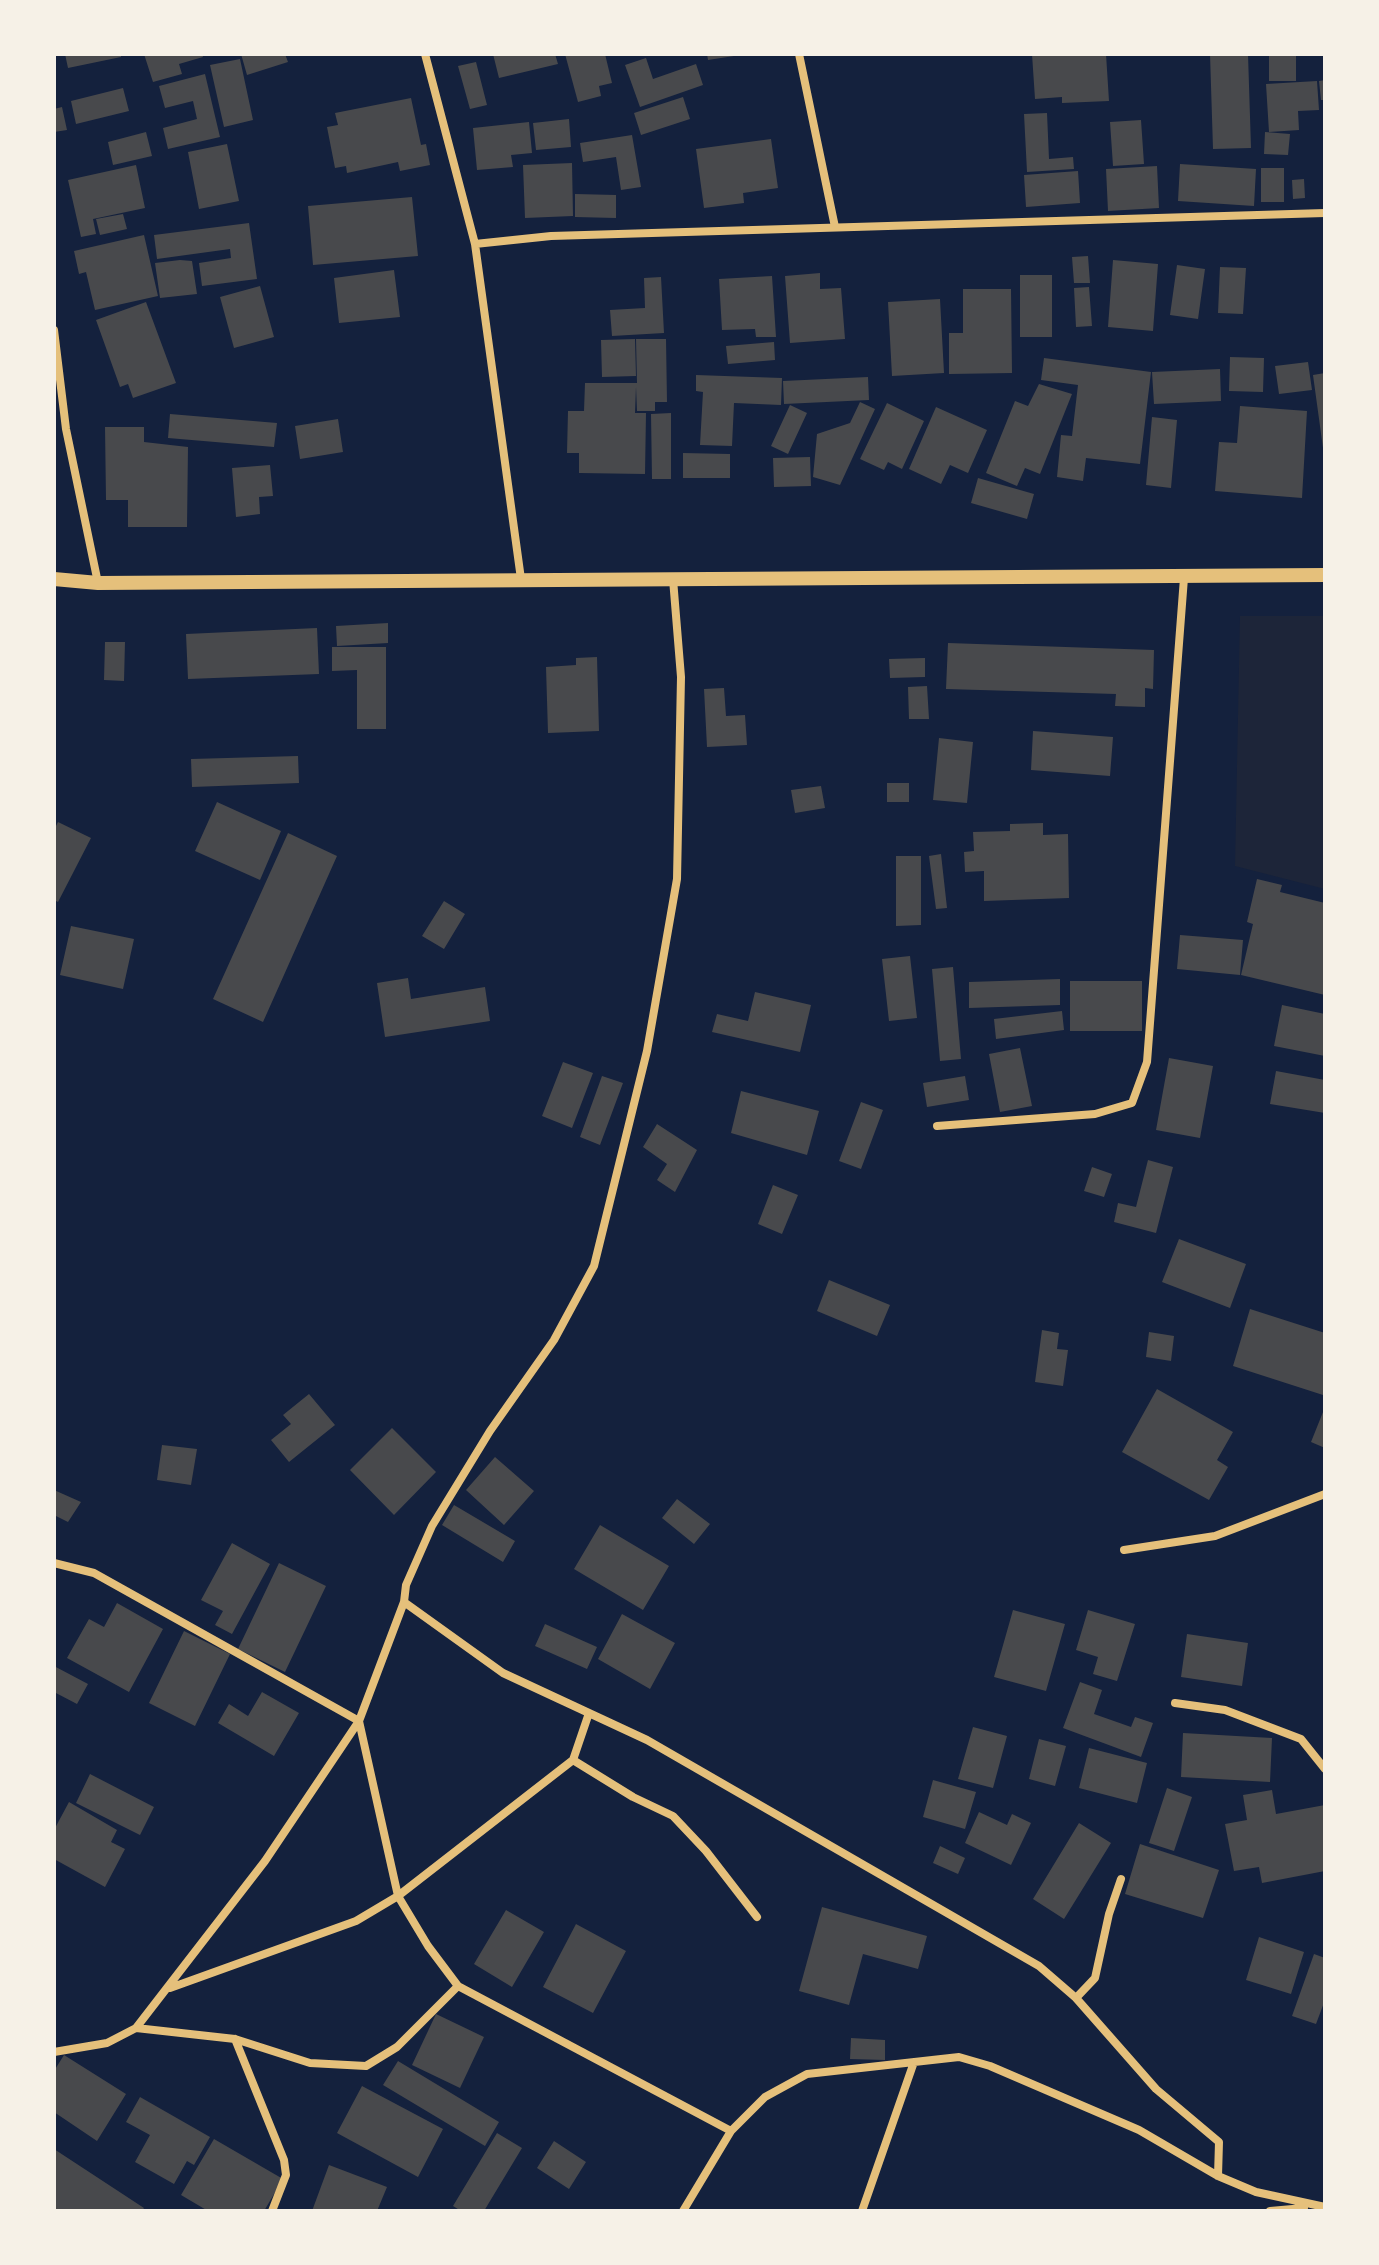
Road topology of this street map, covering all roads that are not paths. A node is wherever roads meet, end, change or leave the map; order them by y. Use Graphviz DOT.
graph roads {
  1 [pos="425,54"];
  2 [pos="799,54"];
  3 [pos="1325,213"];
  4 [pos="835,227"];
  5 [pos="475,244"];
  6 [pos="54,330"];
  7 [pos="1325,575"];
  8 [pos="1184,578"];
  9 [pos="54,579"];
  10 [pos="521,579"];
  11 [pos="673,579"];
  12 [pos="98,583"];
  13 [pos="937,1126"];
  14 [pos="1325,1494"];
  15 [pos="1124,1550"];
  16 [pos="54,1563"];
  17 [pos="404,1602"];
  18 [pos="1175,1703"];
  19 [pos="589,1713"];
  20 [pos="359,1721"];
  21 [pos="573,1760"];
  22 [pos="1325,1769"];
  23 [pos="1121,1879"];
  24 [pos="398,1896"];
  25 [pos="757,1917"];
  26 [pos="458,1986"];
  27 [pos="169,1988"];
  28 [pos="1076,1998"];
  29 [pos="136,2028"];
  30 [pos="235,2039"];
  31 [pos="54,2052"];
  32 [pos="914,2062"];
  33 [pos="731,2131"];
  34 [pos="1218,2176"];
  35 [pos="1313,2207"];
  36 [pos="1325,2207"];
  37 [pos="272,2211"];
  38 [pos="683,2211"];
  39 [pos="862,2211"];
  40 [pos="1270,2211"];
  1 -- 5 [label="street"];
  2 -- 4 [label="street"];
  3 -- 4 [label="street"];
  4 -- 5 [label="street"];
  5 -- 10 [label="street"];
  6 -- 12 [label="street"];
  7 -- 8 [label="street"];
  8 -- 11 [label="street"];
  8 -- 13 [label="street"];
  9 -- 12 [label="street"];
  10 -- 11 [label="street"];
  10 -- 12 [label="street"];
  11 -- 17 [label="street"];
  14 -- 15 [label="street"];
  16 -- 20 [label="street"];
  17 -- 19 [label="street"];
  17 -- 20 [label="street"];
  18 -- 22 [label="street"];
  19 -- 21 [label="street"];
  19 -- 28 [label="street"];
  20 -- 24 [label="street"];
  20 -- 27 [label="street"];
  21 -- 24 [label="street"];
  21 -- 25 [label="street"];
  23 -- 28 [label="street"];
  24 -- 26 [label="street"];
  24 -- 27 [label="street"];
  26 -- 30 [label="street"];
  26 -- 33 [label="street"];
  27 -- 29 [label="street"];
  28 -- 34 [label="street"];
  29 -- 30 [label="street"];
  29 -- 31 [label="street"];
  30 -- 37 [label="street"];
  32 -- 33 [label="street"];
  32 -- 34 [label="street"];
  32 -- 39 [label="street"];
  33 -- 38 [label="street"];
  34 -- 35 [label="street"];
  35 -- 36 [label="street"];
  35 -- 40 [label="street"];
}
